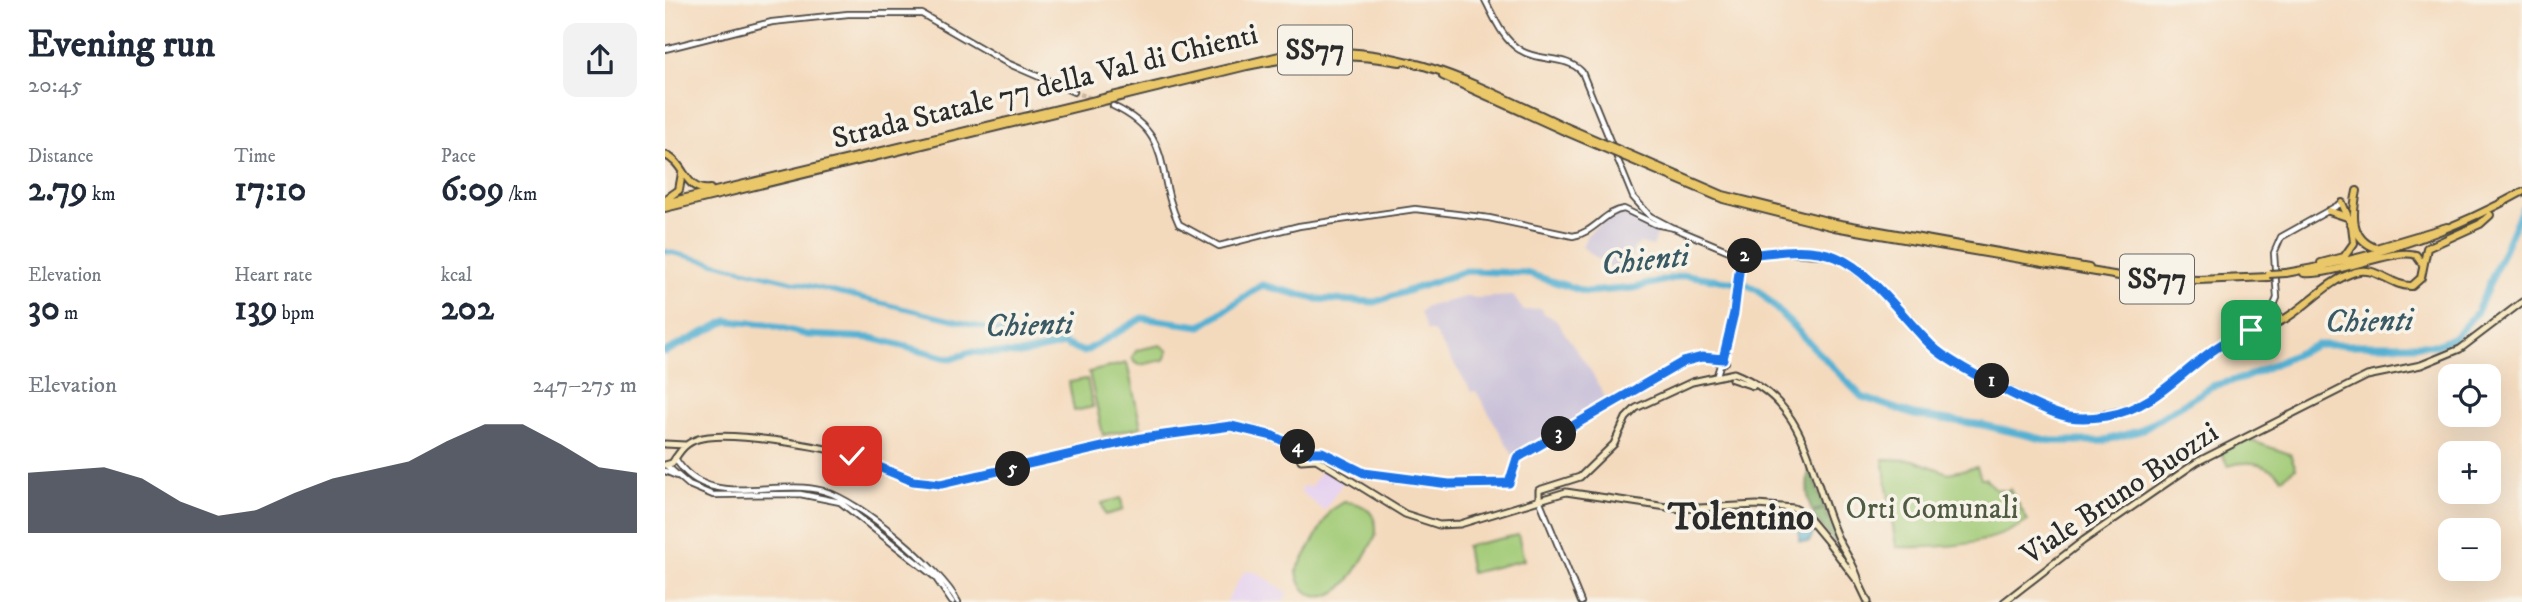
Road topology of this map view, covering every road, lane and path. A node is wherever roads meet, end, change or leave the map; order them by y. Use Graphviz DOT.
graph roads {
  1 [pos="1485,0"];
  2 [pos="665,48"];
  3 [pos="1074,92"];
  4 [pos="1114,106"];
  5 [pos="1014,120"];
  6 [pos="665,155"];
  7 [pos="682,171"];
  8 [pos="781,174"];
  9 [pos="2357,191"];
  10 [pos="2522,195"];
  11 [pos="665,203"];
  12 [pos="2343,203"];
  13 [pos="2353,210"];
  14 [pos="2329,211"];
  15 [pos="2494,212"];
  16 [pos="2347,217"];
  17 [pos="2469,221"];
  18 [pos="1674,228"];
  19 [pos="1741,256"];
  20 [pos="2424,266"];
  21 [pos="2304,273"];
  22 [pos="2286,274"];
  23 [pos="2522,302"];
  24 [pos="2274,308"];
  25 [pos="2269,317"];
  26 [pos="2281,320"];
  27 [pos="2251,330"];
  28 [pos="1722,362"];
  29 [pos="1720,375"];
  30 [pos="1732,375"];
  31 [pos="667,444"];
  32 [pos="685,445"];
  33 [pos="1304,454"];
  34 [pos="676,456"];
  35 [pos="665,467"];
  36 [pos="730,491"];
  37 [pos="1539,499"];
  38 [pos="1859,583"];
  39 [pos="952,602"];
  40 [pos="958,602"];
  41 [pos="1581,602"];
  42 [pos="1868,602"];
  43 [pos="2004,602"];
  1 -- 18 [label="street"];
  2 -- 3 [label="street"];
  4 -- 18 [label="street"];
  5 -- 8 [label="highway, Strada Statale 77 della Val di Chienti / SS77"];
  5 -- 11 [label="highway, Strada Statale 77 della Val di Chienti / SS77"];
  5 -- 22 [label="highway, Strada Statale 77 della Val di Chienti / SS77, bridge"];
  6 -- 7 [label="highway"];
  7 -- 8 [label="highway"];
  7 -- 11 [label="highway"];
  8 -- 11 [label="highway, Strada Statale 77 della Val di Chienti / SS77"];
  9 -- 13 [label="highway"];
  10 -- 15 [label="highway, Strada Statale 77 della Val di Chienti / SS77"];
  12 -- 13 [label="highway"];
  12 -- 14 [label="street"];
  12 -- 16 [label="highway"];
  13 -- 17 [label="highway"];
  14 -- 16 [label="highway"];
  14 -- 24 [label="street"];
  15 -- 17 [label="highway, Strada Statale 77 della Val di Chienti / SS77"];
  15 -- 20 [label="highway"];
  15 -- 21 [label="highway, Strada Statale 77 della Val di Chienti / SS77"];
  16 -- 22 [label="highway"];
  17 -- 22 [label="highway, Strada Statale 77 della Val di Chienti / SS77"];
  18 -- 19 [label="street"];
  19 -- 27 [label="street"];
  19 -- 28 [label="street"];
  20 -- 21 [label="highway"];
  20 -- 26 [label="highway"];
  21 -- 22 [label="highway, Strada Statale 77 della Val di Chienti / SS77"];
  23 -- 43 [label="main road, Viale Bruno Buozzi"];
  24 -- 25 [label="street"];
  24 -- 26 [label="highway"];
  25 -- 26 [label="highway"];
  25 -- 27 [label="street"];
  26 -- 27 [label="highway"];
  28 -- 29 [label="street"];
  28 -- 30 [label="street"];
  28 -- 33 [label="street"];
  29 -- 30 [label="main road"];
  29 -- 37 [label="main road"];
  30 -- 38 [label="main road"];
  31 -- 32 [label="main road"];
  31 -- 34 [label="main road"];
  32 -- 33 [label="main road"];
  32 -- 34 [label="main road"];
  33 -- 37 [label="main road"];
  34 -- 35 [label="main road"];
  34 -- 36 [label="street"];
  35 -- 36 [label="street"];
  36 -- 39 [label="street"];
  36 -- 40 [label="street"];
  37 -- 38 [label="main road"];
  37 -- 41 [label="street"];
  38 -- 42 [label="main road"];
}
